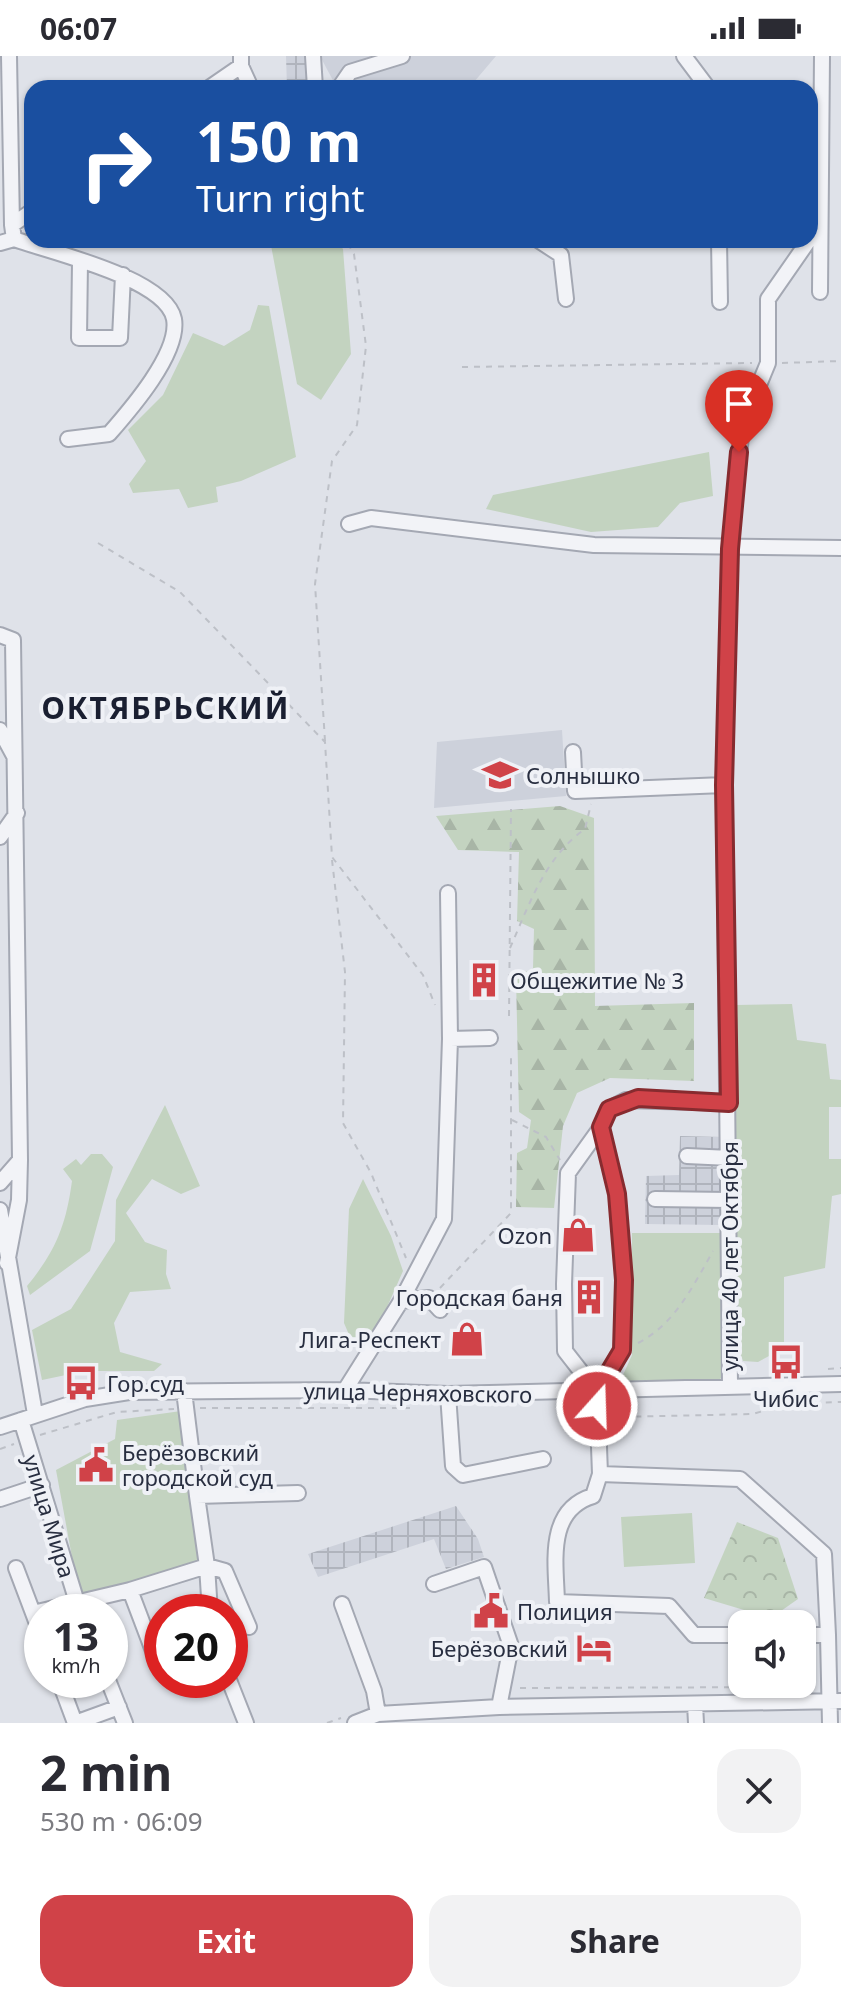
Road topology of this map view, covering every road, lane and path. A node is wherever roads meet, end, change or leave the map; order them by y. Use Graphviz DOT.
graph roads {
  1 [pos="9,56"];
  2 [pos="313,56"];
  3 [pos="402,56"];
  4 [pos="684,56"];
  5 [pos="822,56"];
  6 [pos="241,61"];
  7 [pos="218,80"];
  8 [pos="248,80"];
  9 [pos="314,80"];
  10 [pos="344,80"];
  11 [pos="702,80"];
  12 [pos="818,136"];
  13 [pos="24,219"];
  14 [pos="8,236"];
  15 [pos="41,248"];
  16 [pos="351,248"];
  17 [pos="550,248"];
  18 [pos="719,248"];
  19 [pos="804,248"];
  20 [pos="815,248"];
  21 [pos="80,262"];
  22 [pos="123,275"];
  23 [pos="820,292"];
  24 [pos="566,299"];
  25 [pos="720,302"];
  26 [pos="841,361"];
  27 [pos="768,363"];
  28 [pos="462,367"];
  29 [pos="68,439"];
  30 [pos="349,524"];
  31 [pos="98,543"];
  32 [pos="841,548"];
  33 [pos="730,549"];
  34 [pos="0,635"];
  35 [pos="0,730"];
  36 [pos="325,742"];
  37 [pos="573,752"];
  38 [pos="16,760"];
  39 [pos="16,781"];
  40 [pos="0,782"];
  41 [pos="724,785"];
  42 [pos="592,800"];
  43 [pos="511,809"];
  44 [pos="17,813"];
  45 [pos="0,837"];
  46 [pos="332,857"];
  47 [pos="448,893"];
  48 [pos="509,949"];
  49 [pos="439,1014"];
  50 [pos="509,1016"];
  51 [pos="490,1038"];
  52 [pos="450,1039"];
  53 [pos="511,1058"];
  54 [pos="729,1103"];
  55 [pos="511,1119"];
  56 [pos="601,1127"];
  57 [pos="687,1156"];
  58 [pos="730,1158"];
  59 [pos="20,1160"];
  60 [pos="568,1173"];
  61 [pos="0,1183"];
  62 [pos="655,1199"];
  63 [pos="729,1200"];
  64 [pos="0,1210"];
  65 [pos="714,1250"];
  66 [pos="7,1263"];
  67 [pos="416,1272"];
  68 [pos="429,1298"];
  69 [pos="401,1301"];
  70 [pos="440,1310"];
  71 [pos="622,1350"];
  72 [pos="841,1384"];
  73 [pos="730,1386"];
  74 [pos="345,1390"];
  75 [pos="184,1391"];
  76 [pos="597,1392"];
  77 [pos="448,1394"];
  78 [pos="841,1402"];
  79 [pos="606,1406"];
  80 [pos="409,1408"];
  81 [pos="185,1409"];
  82 [pos="28,1417"];
  83 [pos="0,1427"];
  84 [pos="40,1435"];
  85 [pos="543,1459"];
  86 [pos="600,1474"];
  87 [pos="42,1485"];
  88 [pos="298,1493"];
  89 [pos="197,1496"];
  90 [pos="0,1499"];
  91 [pos="207,1566"];
  92 [pos="16,1568"];
  93 [pos="434,1584"];
  94 [pos="130,1590"];
  95 [pos="26,1594"];
  96 [pos="74,1594"];
  97 [pos="117,1594"];
  98 [pos="209,1594"];
  99 [pos="342,1604"];
  100 [pos="144,1627"];
  101 [pos="249,1627"];
  102 [pos="728,1635"];
  103 [pos="816,1635"];
  104 [pos="828,1635"];
  105 [pos="728,1687"];
  106 [pos="520,1688"];
  107 [pos="66,1698"];
  108 [pos="115,1698"];
  109 [pos="236,1698"];
  110 [pos="835,1701"];
  111 [pos="695,1704"];
  112 [pos="119,1707"];
  113 [pos="499,1707"];
  114 [pos="378,1714"];
  115 [pos="75,1723"];
  116 [pos="125,1723"];
  117 [pos="246,1723"];
  118 [pos="355,1723"];
  119 [pos="696,1723"];
  120 [pos="830,1723"];
  1 -- 14 [label="street"];
  2 -- 9 [label="street"];
  3 -- 10 [label="street"];
  4 -- 11 [label="street"];
  5 -- 12 [label="street"];
  6 -- 7 [label="street"];
  6 -- 8 [label="street"];
  13 -- 14 [label="street"];
  15 -- 21 [label="street"];
  16 -- 36 [label="path"];
  17 -- 24 [label="street"];
  18 -- 25 [label="street"];
  19 -- 27 [label="street"];
  20 -- 23 [label="street"];
  21 -- 22 [label="street"];
  21 -- 22 [label="street"];
  22 -- 29 [label="street"];
  26 -- 27 [label="path"];
  27 -- 28 [label="path"];
  27 -- 33 [label="street, улица 40 лет Октября"];
  30 -- 33 [label="street"];
  31 -- 36 [label="path"];
  32 -- 33 [label="street"];
  33 -- 41 [label="street, улица 40 лет Октября"];
  34 -- 38 [label="street"];
  35 -- 38 [label="street"];
  36 -- 46 [label="path"];
  37 -- 41 [label="street"];
  38 -- 39 [label="street"];
  39 -- 40 [label="street"];
  39 -- 44 [label="street"];
  41 -- 54 [label="street, улица 40 лет Октября"];
  42 -- 48 [label="path"];
  43 -- 48 [label="path"];
  44 -- 45 [label="street"];
  44 -- 59 [label="street"];
  46 -- 49 [label="path"];
  46 -- 67 [label="path"];
  47 -- 52 [label="street"];
  48 -- 50 [label="path"];
  51 -- 52 [label="street"];
  52 -- 67 [label="street"];
  53 -- 55 [label="path"];
  54 -- 56 [label="street"];
  54 -- 58 [label="street, улица 40 лет Октября"];
  55 -- 60 [label="path"];
  55 -- 68 [label="path"];
  56 -- 60 [label="street"];
  56 -- 71 [label="street"];
  57 -- 58 [label="street"];
  58 -- 63 [label="street, улица 40 лет Октября"];
  59 -- 61 [label="street"];
  59 -- 66 [label="street"];
  60 -- 76 [label="street"];
  62 -- 63 [label="street"];
  63 -- 73 [label="street, улица 40 лет Октября"];
  64 -- 66 [label="street, улица Мира"];
  65 -- 71 [label="path"];
  66 -- 82 [label="street, улица Мира"];
  67 -- 69 [label="street"];
  68 -- 69 [label="street"];
  68 -- 70 [label="street"];
  69 -- 74 [label="street"];
  71 -- 76 [label="street"];
  72 -- 73 [label="street, улица Черняховского"];
  73 -- 76 [label="street, улица Черняховского"];
  74 -- 75 [label="street, улица Черняховского"];
  74 -- 77 [label="street, улица Черняховского"];
  75 -- 81 [label="street"];
  75 -- 82 [label="street, улица Черняховского"];
  76 -- 77 [label="street, улица Черняховского"];
  76 -- 86 [label="street"];
  77 -- 85 [label="street"];
  78 -- 79 [label="path"];
  80 -- 81 [label="path"];
  81 -- 84 [label="path"];
  81 -- 89 [label="street"];
  82 -- 83 [label="street, улица Черняховского"];
  82 -- 87 [label="street, улица Мира"];
  86 -- 102 [label="street"];
  86 -- 104 [label="street"];
  87 -- 90 [label="street"];
  87 -- 96 [label="street, улица Мира"];
  88 -- 89 [label="street"];
  89 -- 91 [label="street"];
  91 -- 94 [label="street"];
  91 -- 98 [label="street"];
  91 -- 101 [label="street"];
  92 -- 95 [label="street"];
  93 -- 113 [label="street"];
  94 -- 97 [label="street"];
  94 -- 100 [label="street"];
  99 -- 114 [label="street"];
  103 -- 104 [label="street"];
  104 -- 110 [label="street"];
  105 -- 106 [label="path"];
  107 -- 115 [label="street"];
  108 -- 112 [label="street"];
  109 -- 117 [label="street"];
  110 -- 111 [label="street"];
  110 -- 120 [label="street"];
  111 -- 113 [label="street"];
  111 -- 119 [label="street"];
  112 -- 115 [label="street"];
  112 -- 116 [label="street"];
  113 -- 114 [label="street"];
  114 -- 118 [label="street"];
}
